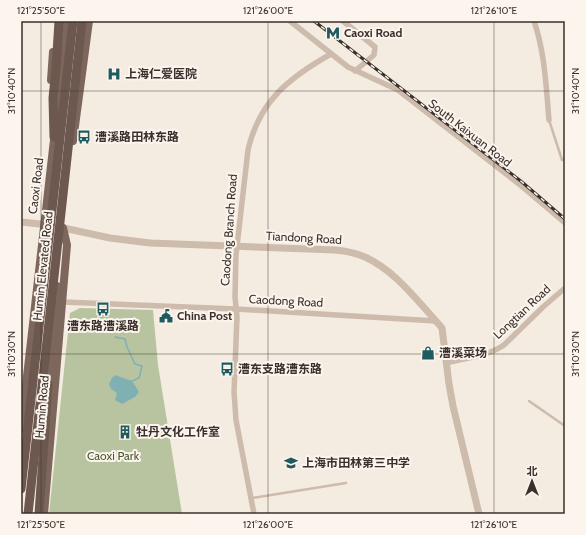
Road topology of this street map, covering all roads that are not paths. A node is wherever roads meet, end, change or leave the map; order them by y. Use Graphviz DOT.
graph roads {
  1 [pos="56,21"];
  2 [pos="59,21"];
  3 [pos="65,21"];
  4 [pos="73,21"];
  5 [pos="82,21"];
  6 [pos="89,21"];
  7 [pos="290,21"];
  8 [pos="344,21"];
  9 [pos="534,21"];
  10 [pos="331,54"];
  11 [pos="355,71"];
  12 [pos="549,120"];
  13 [pos="54,137"];
  14 [pos="564,159"];
  15 [pos="21,222"];
  16 [pos="565,223"];
  17 [pos="44,224"];
  18 [pos="63,228"];
  19 [pos="57,245"];
  20 [pos="237,246"];
  21 [pos="565,288"];
  22 [pos="63,302"];
  23 [pos="236,308"];
  24 [pos="436,321"];
  25 [pos="446,363"];
  26 [pos="529,401"];
  27 [pos="565,426"];
  28 [pos="21,430"];
  29 [pos="346,483"];
  30 [pos="21,489"];
  31 [pos="251,498"];
  32 [pos="28,514"];
  33 [pos="37,514"];
  34 [pos="44,514"];
  35 [pos="254,514"];
  36 [pos="479,514"];
  1 -- 13 [label="main road, Caoxi Road"];
  2 -- 13 [label="highway"];
  3 -- 13 [label="main road, Caoxi Road"];
  4 -- 30 [label="highway, Humin Elevated Road"];
  5 -- 19 [label="highway, Humin Elevated Road"];
  6 -- 18 [label="main road"];
  7 -- 10 [label="street, South Kaixuan Road"];
  8 -- 11 [label="street"];
  9 -- 12 [label="street"];
  10 -- 11 [label="street, South Kaixuan Road"];
  10 -- 20 [label="street, Caodong Branch Road"];
  11 -- 16 [label="street, South Kaixuan Road"];
  12 -- 14 [label="lane"];
  13 -- 17 [label="main road, Caoxi Road"];
  15 -- 17 [label="street, Tiandong Road"];
  17 -- 18 [label="street, Tiandong Road"];
  17 -- 28 [label="main road, Caoxi Road"];
  18 -- 20 [label="street, Tiandong Road"];
  18 -- 22 [label="main road"];
  18 -- 33 [label="main road"];
  19 -- 32 [label="highway, Humin Elevated Road"];
  19 -- 33 [label="highway"];
  20 -- 23 [label="street, Caodong Branch Road"];
  20 -- 24 [label="street, Tiandong Road"];
  21 -- 25 [label="street, Longtian Road"];
  22 -- 23 [label="street, Caodong Road"];
  22 -- 34 [label="main road, Humin Road"];
  23 -- 24 [label="street, Caodong Road"];
  23 -- 31 [label="street, Caodong Branch Road"];
  24 -- 25 [label="street, Tiandong Road"];
  25 -- 36 [label="street, Tiandong Road"];
  26 -- 27 [label="lane"];
  29 -- 31 [label="lane"];
  31 -- 35 [label="street, Caodong Branch Road"];
}
